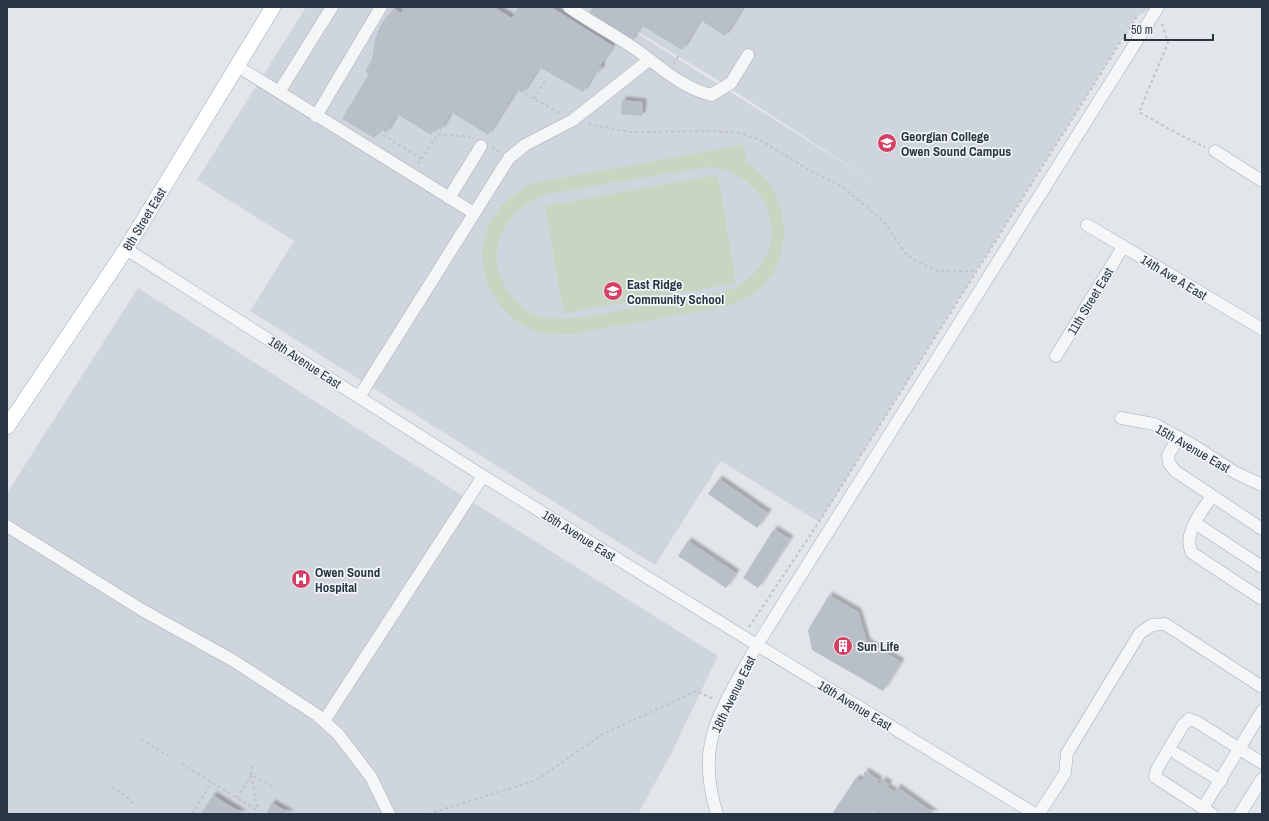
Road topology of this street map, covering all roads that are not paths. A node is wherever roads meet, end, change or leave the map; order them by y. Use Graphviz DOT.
graph roads {
  1 [pos="274,7"];
  2 [pos="332,7"];
  3 [pos="569,7"];
  4 [pos="376,9"];
  5 [pos="1159,12"];
  6 [pos="748,54"];
  7 [pos="649,60"];
  8 [pos="236,66"];
  9 [pos="279,92"];
  10 [pos="316,116"];
  11 [pos="483,142"];
  12 [pos="1215,151"];
  13 [pos="1262,181"];
  14 [pos="449,198"];
  15 [pos="474,213"];
  16 [pos="1086,225"];
  17 [pos="1123,247"];
  18 [pos="126,249"];
  19 [pos="1262,329"];
  20 [pos="1056,356"];
  21 [pos="359,397"];
  22 [pos="1121,418"];
  23 [pos="7,427"];
  24 [pos="1179,437"];
  25 [pos="483,476"];
  26 [pos="1262,486"];
  27 [pos="1212,496"];
  28 [pos="1195,523"];
  29 [pos="7,526"];
  30 [pos="1262,529"];
  31 [pos="1262,567"];
  32 [pos="1262,599"];
  33 [pos="757,645"];
  34 [pos="1262,687"];
  35 [pos="1262,711"];
  36 [pos="324,721"];
  37 [pos="1239,748"];
  38 [pos="1177,754"];
  39 [pos="1262,763"];
  40 [pos="1262,779"];
  41 [pos="1221,781"];
  42 [pos="1207,811"];
  43 [pos="389,814"];
  44 [pos="717,814"];
  45 [pos="1035,814"];
  46 [pos="1039,814"];
  47 [pos="1240,814"];
  1 -- 8 [label="main road, 8th Street East"];
  2 -- 9 [label="street"];
  3 -- 7 [label="street"];
  4 -- 10 [label="street"];
  5 -- 33 [label="street, 18th Avenue East"];
  6 -- 7 [label="street"];
  7 -- 15 [label="street"];
  8 -- 9 [label="street"];
  8 -- 18 [label="main road, 8th Street East"];
  9 -- 10 [label="street"];
  10 -- 14 [label="street"];
  11 -- 14 [label="street"];
  12 -- 13 [label="street"];
  14 -- 15 [label="street"];
  15 -- 21 [label="street"];
  16 -- 17 [label="street, 14th Ave A East"];
  17 -- 19 [label="street, 14th Ave A East"];
  17 -- 20 [label="street, 11th Street East"];
  18 -- 21 [label="street, 16th Avenue East"];
  18 -- 23 [label="main road, 8th Street East"];
  21 -- 25 [label="street, 16th Avenue East"];
  22 -- 24 [label="street, 15th Avenue East"];
  24 -- 26 [label="street, 15th Avenue East"];
  24 -- 27 [label="street"];
  25 -- 33 [label="street, 16th Avenue East"];
  25 -- 36 [label="street"];
  27 -- 28 [label="street"];
  27 -- 30 [label="street"];
  28 -- 31 [label="street"];
  28 -- 32 [label="street"];
  29 -- 36 [label="street"];
  33 -- 44 [label="street, 18th Avenue East"];
  33 -- 45 [label="street, 16th Avenue East"];
  34 -- 46 [label="street"];
  35 -- 37 [label="street"];
  36 -- 43 [label="street"];
  37 -- 39 [label="street"];
  37 -- 41 [label="street"];
  37 -- 42 [label="street"];
  38 -- 41 [label="street"];
  40 -- 47 [label="street"];
  41 -- 42 [label="street"];
}
